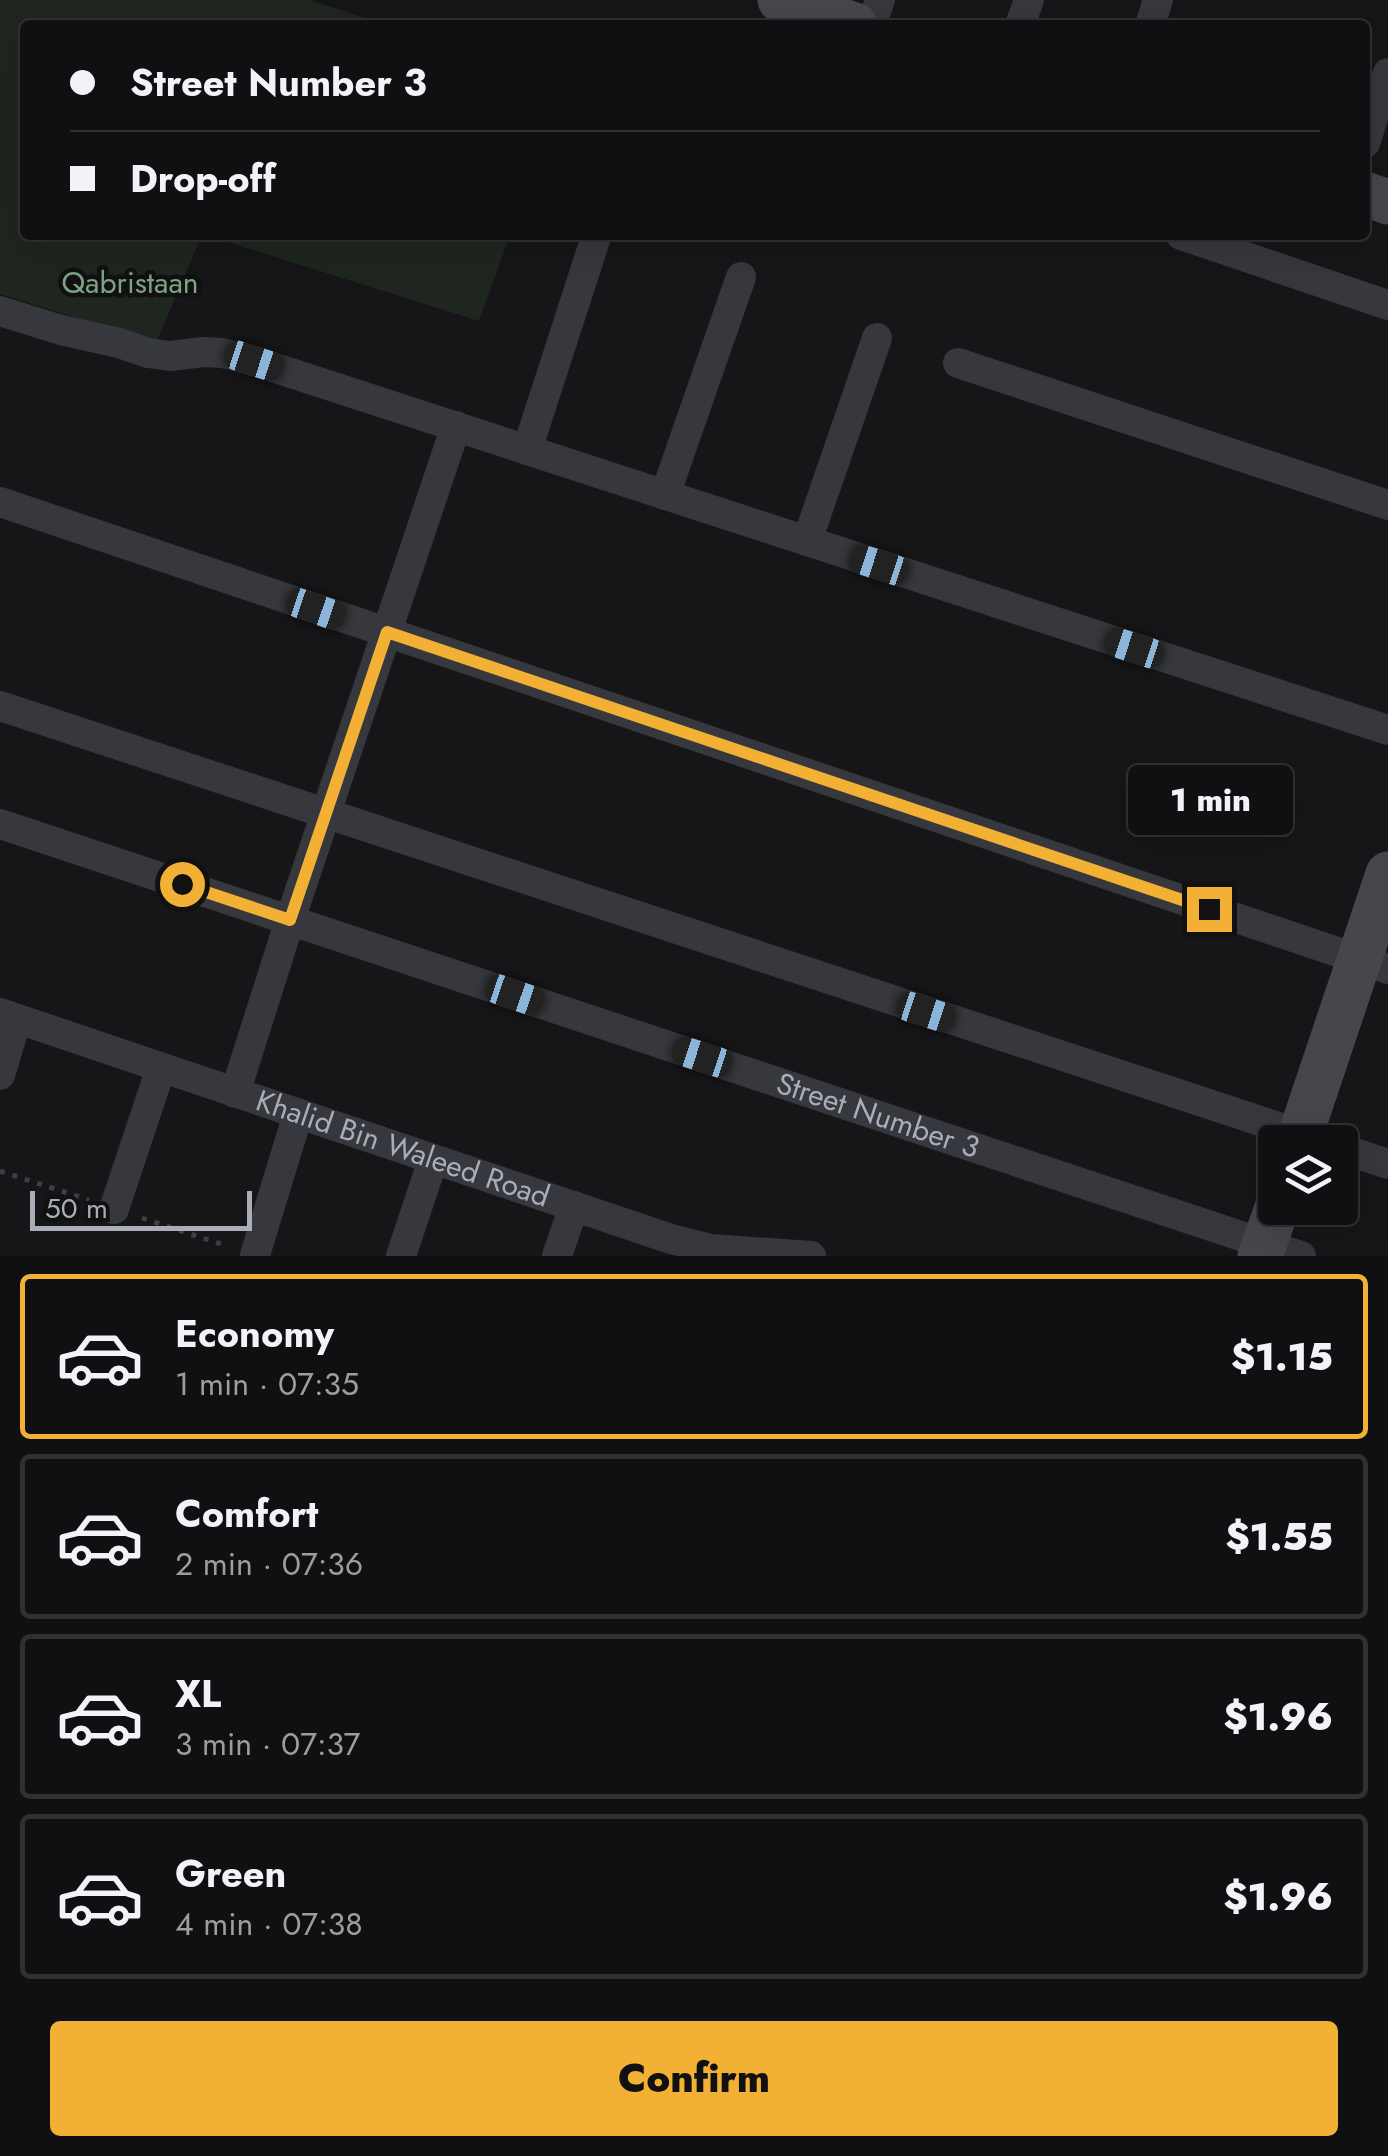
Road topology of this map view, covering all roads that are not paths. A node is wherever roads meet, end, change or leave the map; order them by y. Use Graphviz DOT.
graph roads {
  1 [pos="780,0"];
  2 [pos="840,20"];
  3 [pos="1388,74"];
  4 [pos="1370,128"];
  5 [pos="595,240"];
  6 [pos="1195,240"];
  7 [pos="741,277"];
  8 [pos="1388,304"];
  9 [pos="0,311"];
  10 [pos="877,338"];
  11 [pos="958,363"];
  12 [pos="456,426"];
  13 [pos="527,450"];
  14 [pos="665,495"];
  15 [pos="0,502"];
  16 [pos="1388,505"];
  17 [pos="807,542"];
  18 [pos="387,632"];
  19 [pos="0,706"];
  20 [pos="1388,730"];
  21 [pos="326,814"];
  22 [pos="0,824"];
  23 [pos="1388,874"];
  24 [pos="290,920"];
  25 [pos="1373,964"];
  26 [pos="9,1016"];
  27 [pos="161,1068"];
  28 [pos="0,1075"];
  29 [pos="235,1093"];
  30 [pos="298,1114"];
  31 [pos="1265,1125"];
  32 [pos="1321,1125"];
  33 [pos="1358,1155"];
  34 [pos="433,1160"];
  35 [pos="1388,1164"];
  36 [pos="574,1206"];
  37 [pos="114,1208"];
  38 [pos="1276,1241"];
  39 [pos="255,1255"];
  40 [pos="401,1256"];
  41 [pos="557,1256"];
  42 [pos="811,1256"];
  1 -- 2 [label="street"];
  3 -- 4 [label="street"];
  5 -- 13 [label="street"];
  6 -- 8 [label="street"];
  7 -- 14 [label="street"];
  9 -- 12 [label="street"];
  10 -- 17 [label="street"];
  11 -- 16 [label="street"];
  12 -- 13 [label="street"];
  12 -- 18 [label="street"];
  13 -- 14 [label="street"];
  14 -- 17 [label="street"];
  15 -- 18 [label="street"];
  17 -- 20 [label="street"];
  18 -- 21 [label="street"];
  18 -- 25 [label="street"];
  19 -- 21 [label="street"];
  21 -- 24 [label="street"];
  21 -- 31 [label="street"];
  22 -- 24 [label="street, Street Number 3"];
  23 -- 25 [label="street"];
  24 -- 29 [label="street"];
  24 -- 38 [label="street, Street Number 3"];
  25 -- 32 [label="street"];
  26 -- 27 [label="street, Khalid Bin Waleed Road"];
  26 -- 28 [label="street"];
  27 -- 29 [label="street, Khalid Bin Waleed Road"];
  27 -- 37 [label="street"];
  29 -- 30 [label="street, Khalid Bin Waleed Road"];
  30 -- 34 [label="street, Khalid Bin Waleed Road"];
  30 -- 39 [label="street"];
  33 -- 35 [label="street"];
  34 -- 36 [label="street, Khalid Bin Waleed Road"];
  34 -- 40 [label="street"];
  36 -- 41 [label="street"];
  36 -- 42 [label="street, Khalid Bin Waleed Road"];
}
